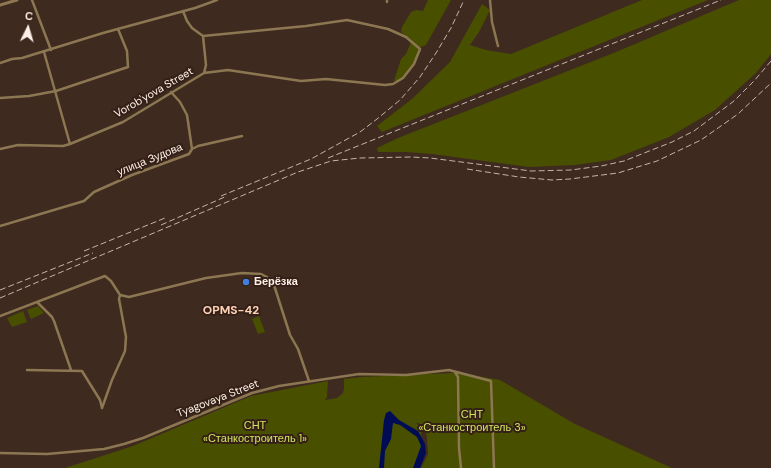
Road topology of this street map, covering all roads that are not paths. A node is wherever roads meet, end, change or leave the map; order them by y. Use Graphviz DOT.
graph roads {
  1 [pos="17,0"];
  2 [pos="32,0"];
  3 [pos="217,0"];
  4 [pos="490,0"];
  5 [pos="0,5"];
  6 [pos="183,11"];
  7 [pos="118,29"];
  8 [pos="203,36"];
  9 [pos="498,46"];
  10 [pos="51,50"];
  11 [pos="44,52"];
  12 [pos="0,63"];
  13 [pos="204,72"];
  14 [pos="56,91"];
  15 [pos="172,92"];
  16 [pos="0,98"];
  17 [pos="242,136"];
  18 [pos="70,144"];
  19 [pos="0,149"];
  20 [pos="192,149"];
  21 [pos="0,226"];
  22 [pos="120,295"];
  23 [pos="37,302"];
  24 [pos="0,316"];
  25 [pos="26,370"];
  26 [pos="71,370"];
  27 [pos="455,372"];
  28 [pos="309,381"];
  29 [pos="0,453"];
  30 [pos="461,468"];
  31 [pos="494,468"];
  1 -- 5 [label="street"];
  2 -- 10 [label="street"];
  3 -- 6 [label="street"];
  4 -- 9 [label="street"];
  6 -- 7 [label="street"];
  6 -- 8 [label="street"];
  7 -- 10 [label="street"];
  7 -- 14 [label="street"];
  8 -- 13 [label="street"];
  8 -- 13 [label="street, Vorob'yova Street"];
  10 -- 11 [label="street"];
  11 -- 12 [label="street"];
  11 -- 14 [label="street"];
  13 -- 15 [label="street, Vorob'yova Street"];
  14 -- 16 [label="street"];
  14 -- 18 [label="street"];
  15 -- 18 [label="street, Vorob'yova Street"];
  15 -- 20 [label="street"];
  17 -- 20 [label="street, улица Зудова"];
  18 -- 19 [label="street, Vorob'yova Street"];
  20 -- 21 [label="street, улица Зудова"];
  22 -- 23 [label="street"];
  22 -- 26 [label="street"];
  22 -- 28 [label="street"];
  23 -- 24 [label="street"];
  23 -- 26 [label="street"];
  25 -- 26 [label="street"];
  27 -- 28 [label="street, Tyagovaya Street"];
  27 -- 30 [label="street"];
  27 -- 31 [label="street, Tyagovaya Street"];
  28 -- 29 [label="street, Tyagovaya Street"];
}
